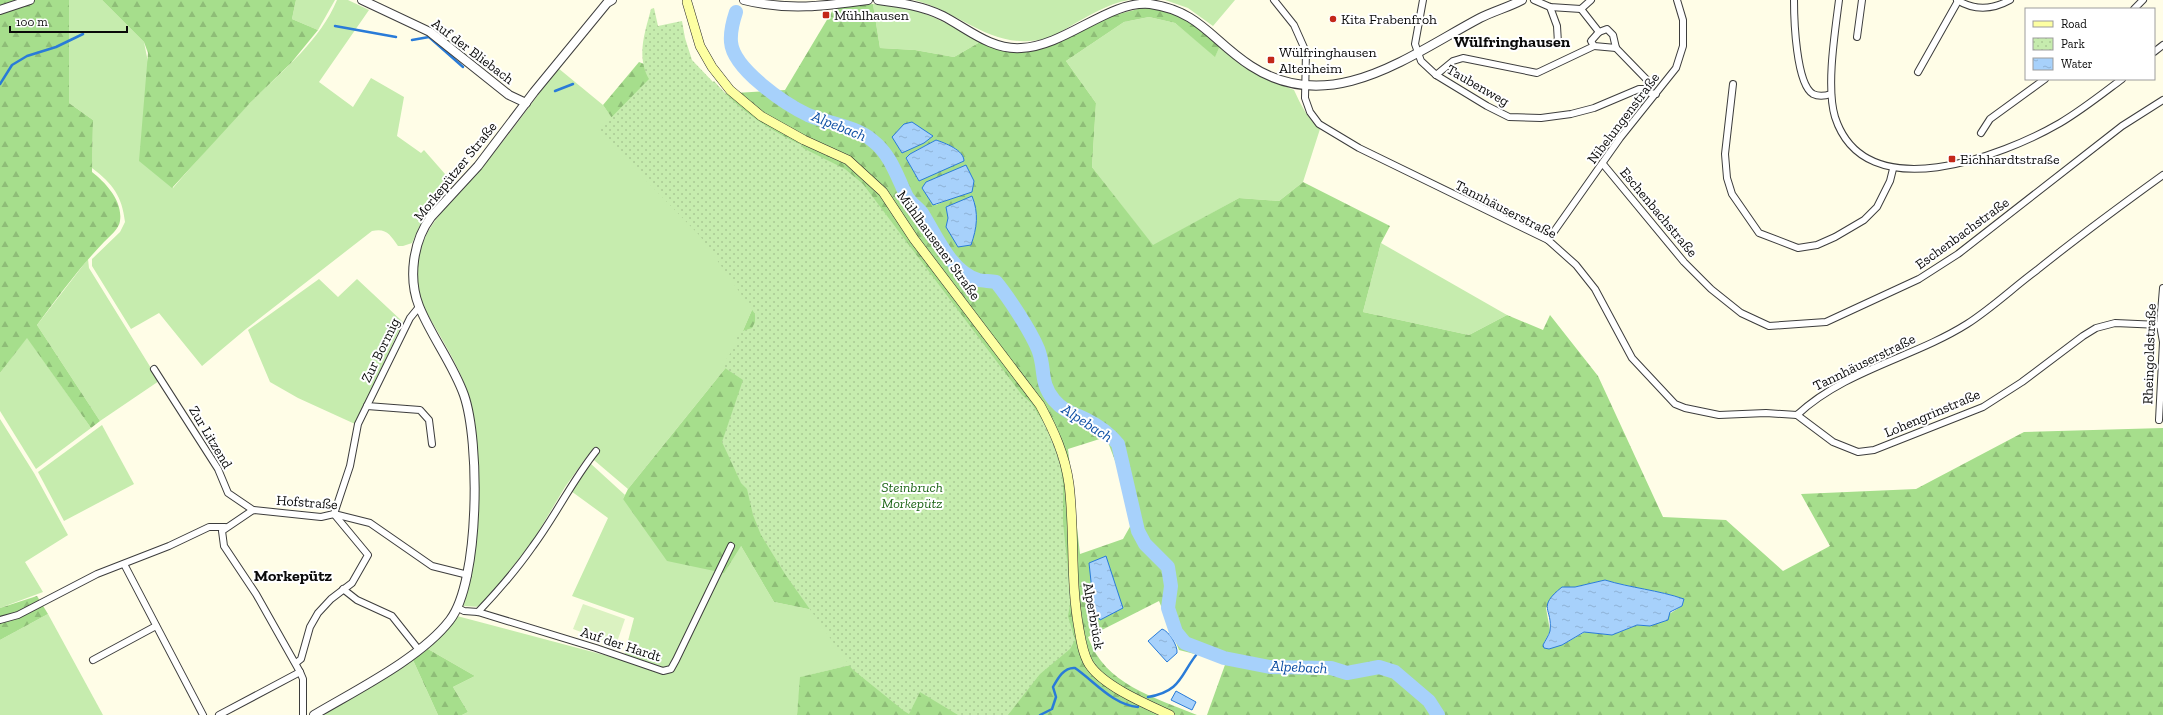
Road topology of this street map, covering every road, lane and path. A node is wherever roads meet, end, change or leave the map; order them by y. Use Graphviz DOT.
graph roads {
  1 [pos="30,0"];
  2 [pos="362,0"];
  3 [pos="612,0"];
  4 [pos="678,0"];
  5 [pos="744,0"];
  6 [pos="868,0"];
  7 [pos="878,0"];
  8 [pos="1274,0"];
  9 [pos="1423,0"];
  10 [pos="1522,0"];
  11 [pos="1534,0"];
  12 [pos="1591,0"];
  13 [pos="1677,0"];
  14 [pos="1794,0"];
  15 [pos="1839,0"];
  16 [pos="1862,0"];
  17 [pos="1957,0"];
  18 [pos="2010,0"];
  19 [pos="2143,0"];
  20 [pos="690,1"];
  21 [pos="776,3"];
  22 [pos="1550,7"];
  23 [pos="2135,8"];
  24 [pos="1581,9"];
  25 [pos="0,10"];
  26 [pos="1599,32"];
  27 [pos="1856,37"];
  28 [pos="1558,42"];
  29 [pos="2163,45"];
  30 [pos="1594,46"];
  31 [pos="1616,48"];
  32 [pos="2155,51"];
  33 [pos="1419,54"];
  34 [pos="1918,72"];
  35 [pos="1436,75"];
  36 [pos="2045,80"];
  37 [pos="2121,80"];
  38 [pos="1733,84"];
  39 [pos="1307,86"];
  40 [pos="1649,86"];
  41 [pos="1657,92"];
  42 [pos="1831,94"];
  43 [pos="2163,100"];
  44 [pos="526,104"];
  45 [pos="1982,133"];
  46 [pos="1603,164"];
  47 [pos="1893,169"];
  48 [pos="2163,175"];
  49 [pos="1548,240"];
  50 [pos="2163,288"];
  51 [pos="419,307"];
  52 [pos="2160,325"];
  53 [pos="154,369"];
  54 [pos="367,406"];
  55 [pos="1797,414"];
  56 [pos="2159,420"];
  57 [pos="432,444"];
  58 [pos="596,451"];
  59 [pos="253,510"];
  60 [pos="334,514"];
  61 [pos="225,527"];
  62 [pos="731,546"];
  63 [pos="124,564"];
  64 [pos="1073,571"];
  65 [pos="468,575"];
  66 [pos="343,589"];
  67 [pos="458,608"];
  68 [pos="478,612"];
  69 [pos="0,620"];
  70 [pos="156,626"];
  71 [pos="419,650"];
  72 [pos="93,660"];
  73 [pos="296,663"];
  74 [pos="300,672"];
  75 [pos="203,715"];
  76 [pos="219,715"];
  77 [pos="304,715"];
  78 [pos="314,715"];
  79 [pos="1170,715"];
  1 -- 25 [label="street"];
  2 -- 44 [label="street, Auf der Bliebach"];
  3 -- 44 [label="street, Morkepützer Straße"];
  4 -- 20 [label="main road"];
  5 -- 21 [label="street"];
  6 -- 21 [label="street"];
  7 -- 39 [label="street"];
  8 -- 39 [label="street, Tannhäuserstraße"];
  9 -- 33 [label="street"];
  10 -- 33 [label="street"];
  11 -- 22 [label="street"];
  12 -- 24 [label="street"];
  13 -- 41 [label="street, Nibelungenstraße"];
  14 -- 42 [label="street"];
  15 -- 42 [label="street"];
  16 -- 27 [label="street"];
  17 -- 18 [label="street"];
  17 -- 34 [label="street"];
  19 -- 23 [label="street"];
  20 -- 64 [label="main road, Mühlhausener Straße"];
  22 -- 24 [label="street"];
  22 -- 28 [label="street"];
  24 -- 26 [label="street"];
  26 -- 30 [label="street"];
  26 -- 31 [label="street"];
  29 -- 32 [label="street"];
  30 -- 31 [label="street"];
  30 -- 35 [label="street"];
  31 -- 40 [label="street"];
  33 -- 35 [label="street, Taubenweg"];
  33 -- 39 [label="street"];
  35 -- 40 [label="street, Taubenweg"];
  36 -- 45 [label="street"];
  37 -- 47 [label="street"];
  38 -- 47 [label="street"];
  39 -- 49 [label="street, Tannhäuserstraße"];
  40 -- 41 [label="street"];
  41 -- 46 [label="street, Nibelungenstraße"];
  42 -- 47 [label="street"];
  43 -- 46 [label="street, Eschenbachstraße"];
  44 -- 51 [label="street, Morkepützer Straße"];
  46 -- 49 [label="street, Nibelungenstraße"];
  48 -- 55 [label="street, Tannhäuserstraße"];
  49 -- 55 [label="street, Tannhäuserstraße"];
  50 -- 52 [label="street, Rheingoldstraße"];
  51 -- 54 [label="street, Zur Bormig"];
  51 -- 65 [label="street, Morkepützer Straße"];
  52 -- 55 [label="street, Lohengrinstraße"];
  52 -- 56 [label="street, Rheingoldstraße"];
  53 -- 59 [label="street, Zur Litzend"];
  54 -- 57 [label="street"];
  54 -- 60 [label="street, Zur Bormig"];
  58 -- 68 [label="street"];
  59 -- 60 [label="street, Hofstraße"];
  59 -- 61 [label="street"];
  60 -- 65 [label="street, Hofstraße"];
  60 -- 66 [label="street"];
  61 -- 63 [label="street"];
  61 -- 73 [label="street"];
  62 -- 68 [label="street, Auf der Hardt"];
  63 -- 69 [label="street"];
  63 -- 70 [label="street"];
  64 -- 79 [label="main road, Alperbrück"];
  65 -- 67 [label="street, Morkepützer Straße"];
  66 -- 71 [label="street"];
  66 -- 73 [label="street"];
  67 -- 68 [label="street, Auf der Hardt"];
  67 -- 71 [label="street, Morkepützer Straße"];
  70 -- 72 [label="street"];
  70 -- 75 [label="street"];
  71 -- 78 [label="street, Morkepützer Straße"];
  73 -- 74 [label="street"];
  74 -- 76 [label="street"];
  74 -- 77 [label="street"];
}
